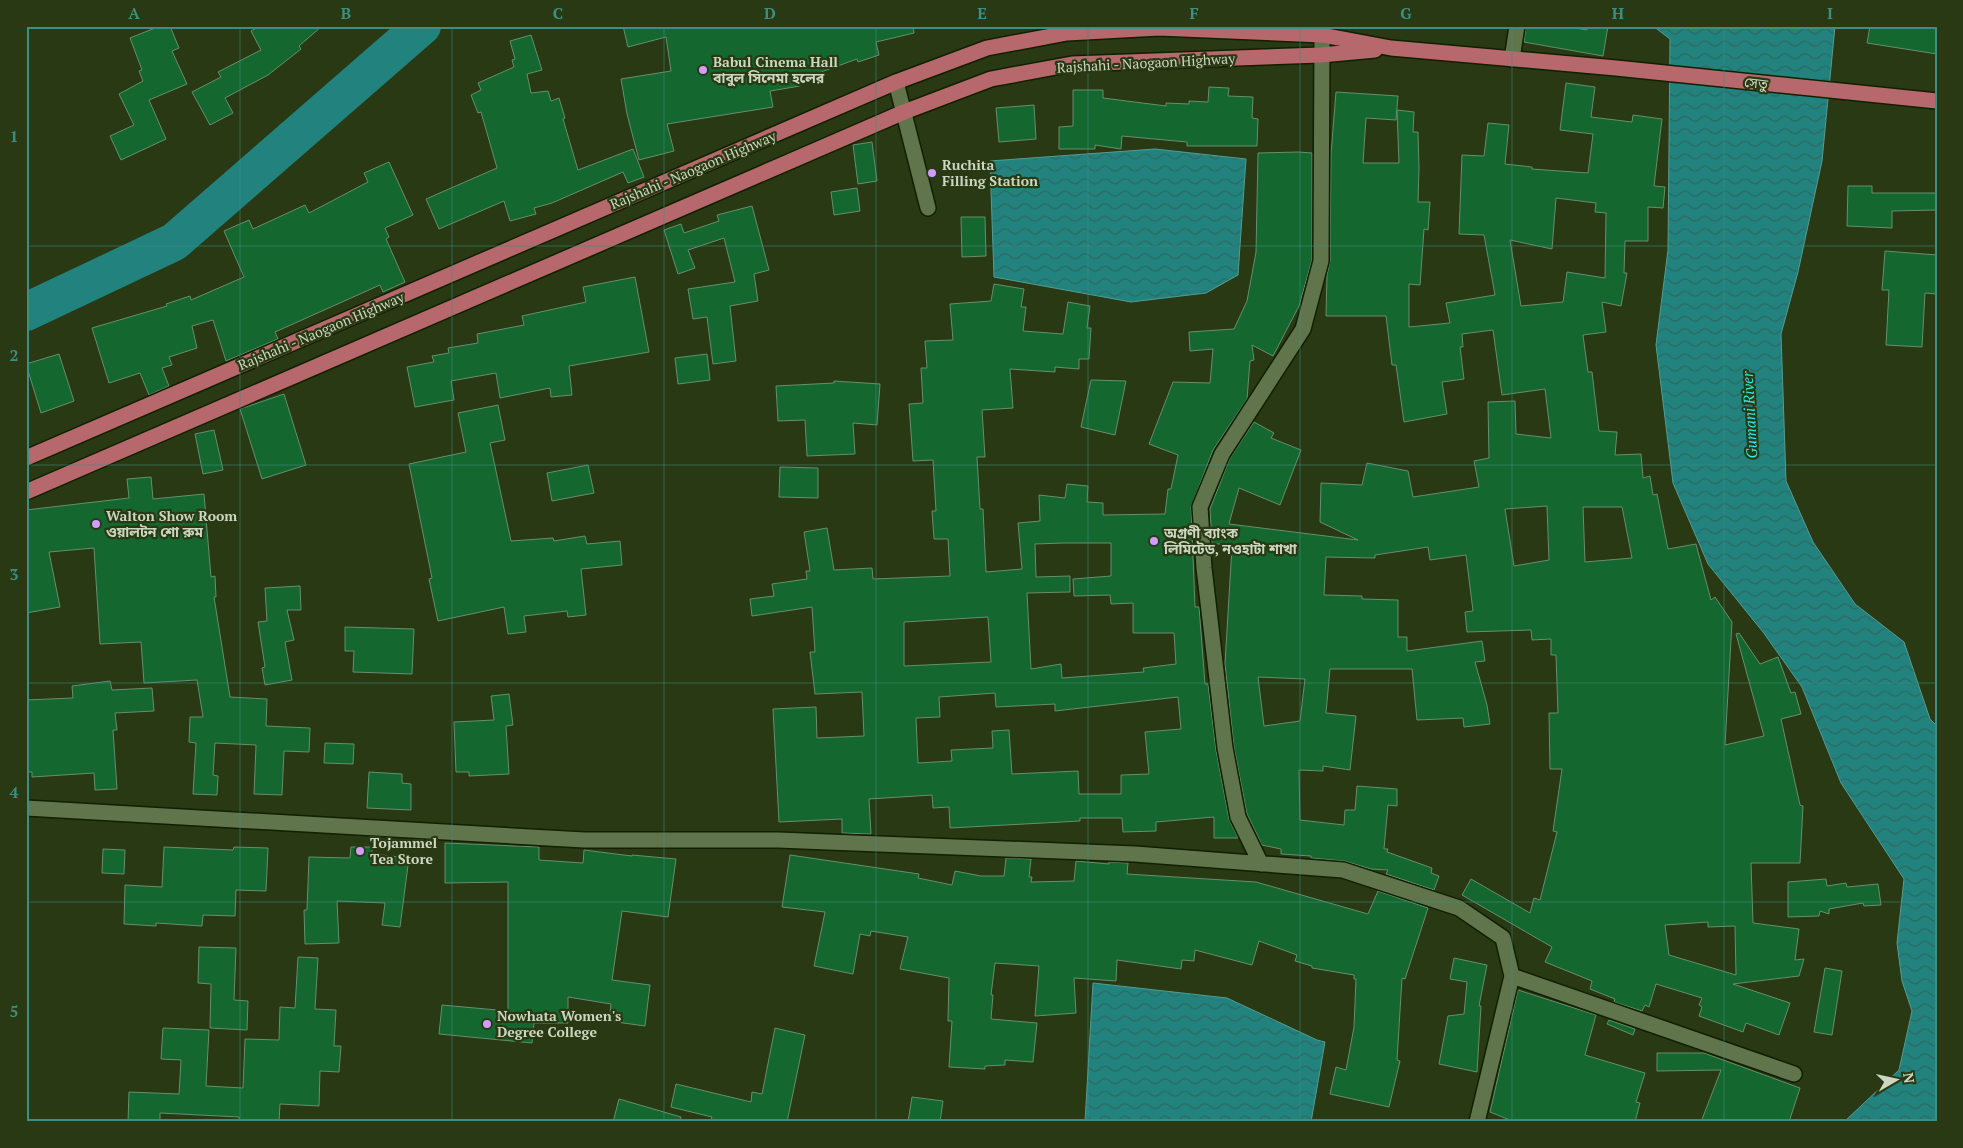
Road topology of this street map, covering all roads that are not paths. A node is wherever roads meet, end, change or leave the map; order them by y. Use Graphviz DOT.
graph roads {
  1 [pos="1517,26"];
  2 [pos="1322,34"];
  3 [pos="1391,48"];
  4 [pos="1321,55"];
  5 [pos="1512,59"];
  6 [pos="1616,68"];
  7 [pos="896,82"];
  8 [pos="1937,101"];
  9 [pos="904,112"];
  10 [pos="928,208"];
  11 [pos="26,458"];
  12 [pos="26,492"];
  13 [pos="26,808"];
  14 [pos="1262,864"];
  15 [pos="1512,976"];
  16 [pos="1794,1074"];
  17 [pos="1477,1122"];
  1 -- 5 [label="street"];
  2 -- 3 [label="main road, Rajshahi - Naogaon Highway"];
  2 -- 4 [label="street"];
  2 -- 7 [label="main road, Rajshahi - Naogaon Highway"];
  3 -- 4 [label="main road, Rajshahi - Naogaon Highway"];
  3 -- 5 [label="main road, Rajshahi - Naogaon Highway"];
  4 -- 9 [label="main road, Rajshahi - Naogaon Highway"];
  4 -- 14 [label="street"];
  5 -- 6 [label="main road, Rajshahi - Naogaon Highway"];
  6 -- 8 [label="main road, সেতু"];
  7 -- 9 [label="street"];
  7 -- 11 [label="main road, Rajshahi - Naogaon Highway"];
  9 -- 10 [label="street"];
  9 -- 12 [label="main road, Rajshahi - Naogaon Highway"];
  13 -- 14 [label="street"];
  14 -- 15 [label="street"];
  15 -- 16 [label="street"];
  15 -- 17 [label="street"];
}
